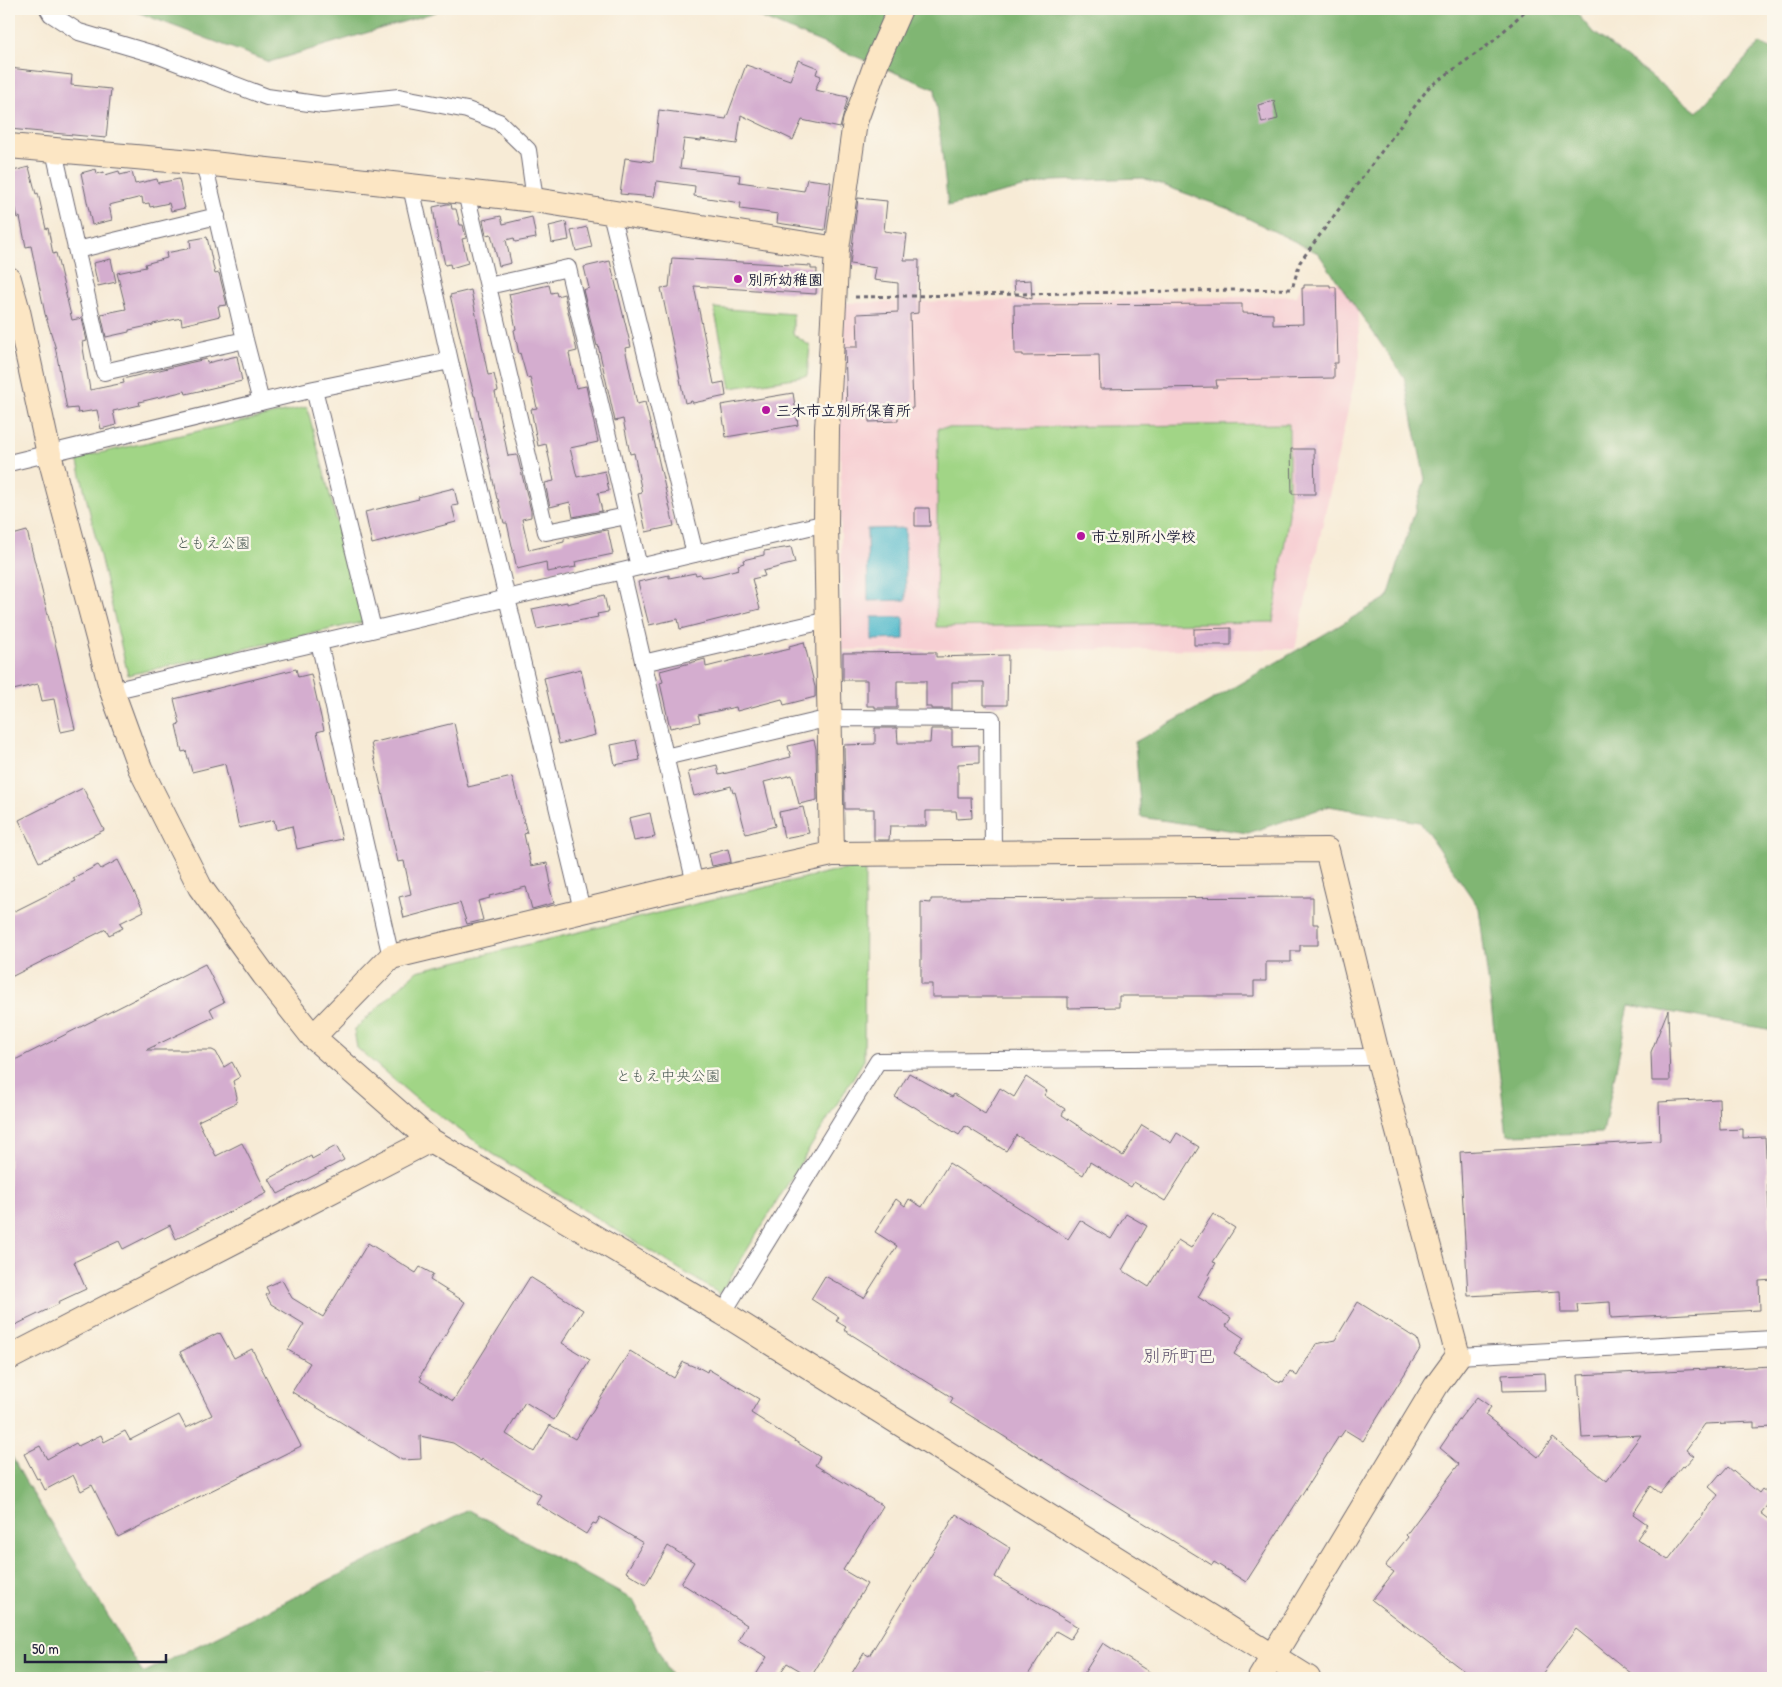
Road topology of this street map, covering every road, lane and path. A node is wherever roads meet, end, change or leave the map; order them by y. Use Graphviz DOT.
graph roads {
  1 [pos="48,9"];
  2 [pos="900,9"];
  3 [pos="1528,9"];
  4 [pos="9,146"];
  5 [pos="54,151"];
  6 [pos="204,163"];
  7 [pos="411,187"];
  8 [pos="466,193"];
  9 [pos="534,200"];
  10 [pos="611,213"];
  11 [pos="217,216"];
  12 [pos="837,249"];
  13 [pos="76,250"];
  14 [pos="9,279"];
  15 [pos="488,286"];
  16 [pos="834,297"];
  17 [pos="245,340"];
  18 [pos="450,361"];
  19 [pos="314,389"];
  20 [pos="261,402"];
  21 [pos="49,454"];
  22 [pos="9,463"];
  23 [pos="627,516"];
  24 [pos="826,524"];
  25 [pos="694,554"];
  26 [pos="640,567"];
  27 [pos="622,571"];
  28 [pos="506,598"];
  29 [pos="828,620"];
  30 [pos="373,629"];
  31 [pos="319,642"];
  32 [pos="643,663"];
  33 [pos="112,691"];
  34 [pos="830,718"];
  35 [pos="665,757"];
  36 [pos="993,853"];
  37 [pos="832,854"];
  38 [pos="694,884"];
  39 [pos="582,910"];
  40 [pos="391,957"];
  41 [pos="313,1037"];
  42 [pos="1378,1057"];
  43 [pos="430,1140"];
  44 [pos="723,1313"];
  45 [pos="1773,1339"];
  46 [pos="1458,1356"];
  47 [pos="9,1358"];
  48 [pos="1274,1657"];
  49 [pos="1260,1678"];
  50 [pos="1308,1678"];
  1 -- 9 [label="street"];
  2 -- 12 [label="street"];
  3 -- 16 [label="path"];
  4 -- 5 [label="street"];
  5 -- 6 [label="street"];
  5 -- 13 [label="street"];
  6 -- 7 [label="street"];
  6 -- 11 [label="street"];
  7 -- 8 [label="street"];
  7 -- 18 [label="street"];
  8 -- 9 [label="street"];
  8 -- 15 [label="street"];
  9 -- 10 [label="street"];
  10 -- 12 [label="street"];
  10 -- 25 [label="street"];
  11 -- 13 [label="street"];
  11 -- 17 [label="street"];
  12 -- 16 [label="street"];
  13 -- 17 [label="street"];
  14 -- 21 [label="street"];
  15 -- 23 [label="street"];
  15 -- 23 [label="street"];
  16 -- 24 [label="street"];
  17 -- 20 [label="street"];
  18 -- 19 [label="street"];
  18 -- 28 [label="street"];
  19 -- 20 [label="street"];
  19 -- 30 [label="street"];
  20 -- 21 [label="street"];
  21 -- 22 [label="street"];
  21 -- 33 [label="street"];
  23 -- 26 [label="street"];
  24 -- 25 [label="street"];
  24 -- 29 [label="street"];
  25 -- 26 [label="street"];
  26 -- 27 [label="street"];
  27 -- 28 [label="street"];
  27 -- 32 [label="street"];
  28 -- 30 [label="street"];
  28 -- 39 [label="street"];
  29 -- 32 [label="street"];
  29 -- 34 [label="street"];
  30 -- 31 [label="street"];
  31 -- 33 [label="street"];
  31 -- 40 [label="street"];
  32 -- 35 [label="street"];
  33 -- 41 [label="street"];
  34 -- 35 [label="street"];
  34 -- 36 [label="street"];
  34 -- 37 [label="street"];
  35 -- 38 [label="street"];
  36 -- 37 [label="street"];
  36 -- 42 [label="street"];
  37 -- 38 [label="street"];
  38 -- 39 [label="street"];
  39 -- 40 [label="street"];
  40 -- 41 [label="street"];
  41 -- 43 [label="street"];
  42 -- 44 [label="street"];
  42 -- 46 [label="street"];
  43 -- 44 [label="street"];
  43 -- 47 [label="street"];
  44 -- 48 [label="street"];
  45 -- 46 [label="street"];
  46 -- 48 [label="street"];
  48 -- 49 [label="street"];
  48 -- 50 [label="street"];
}
